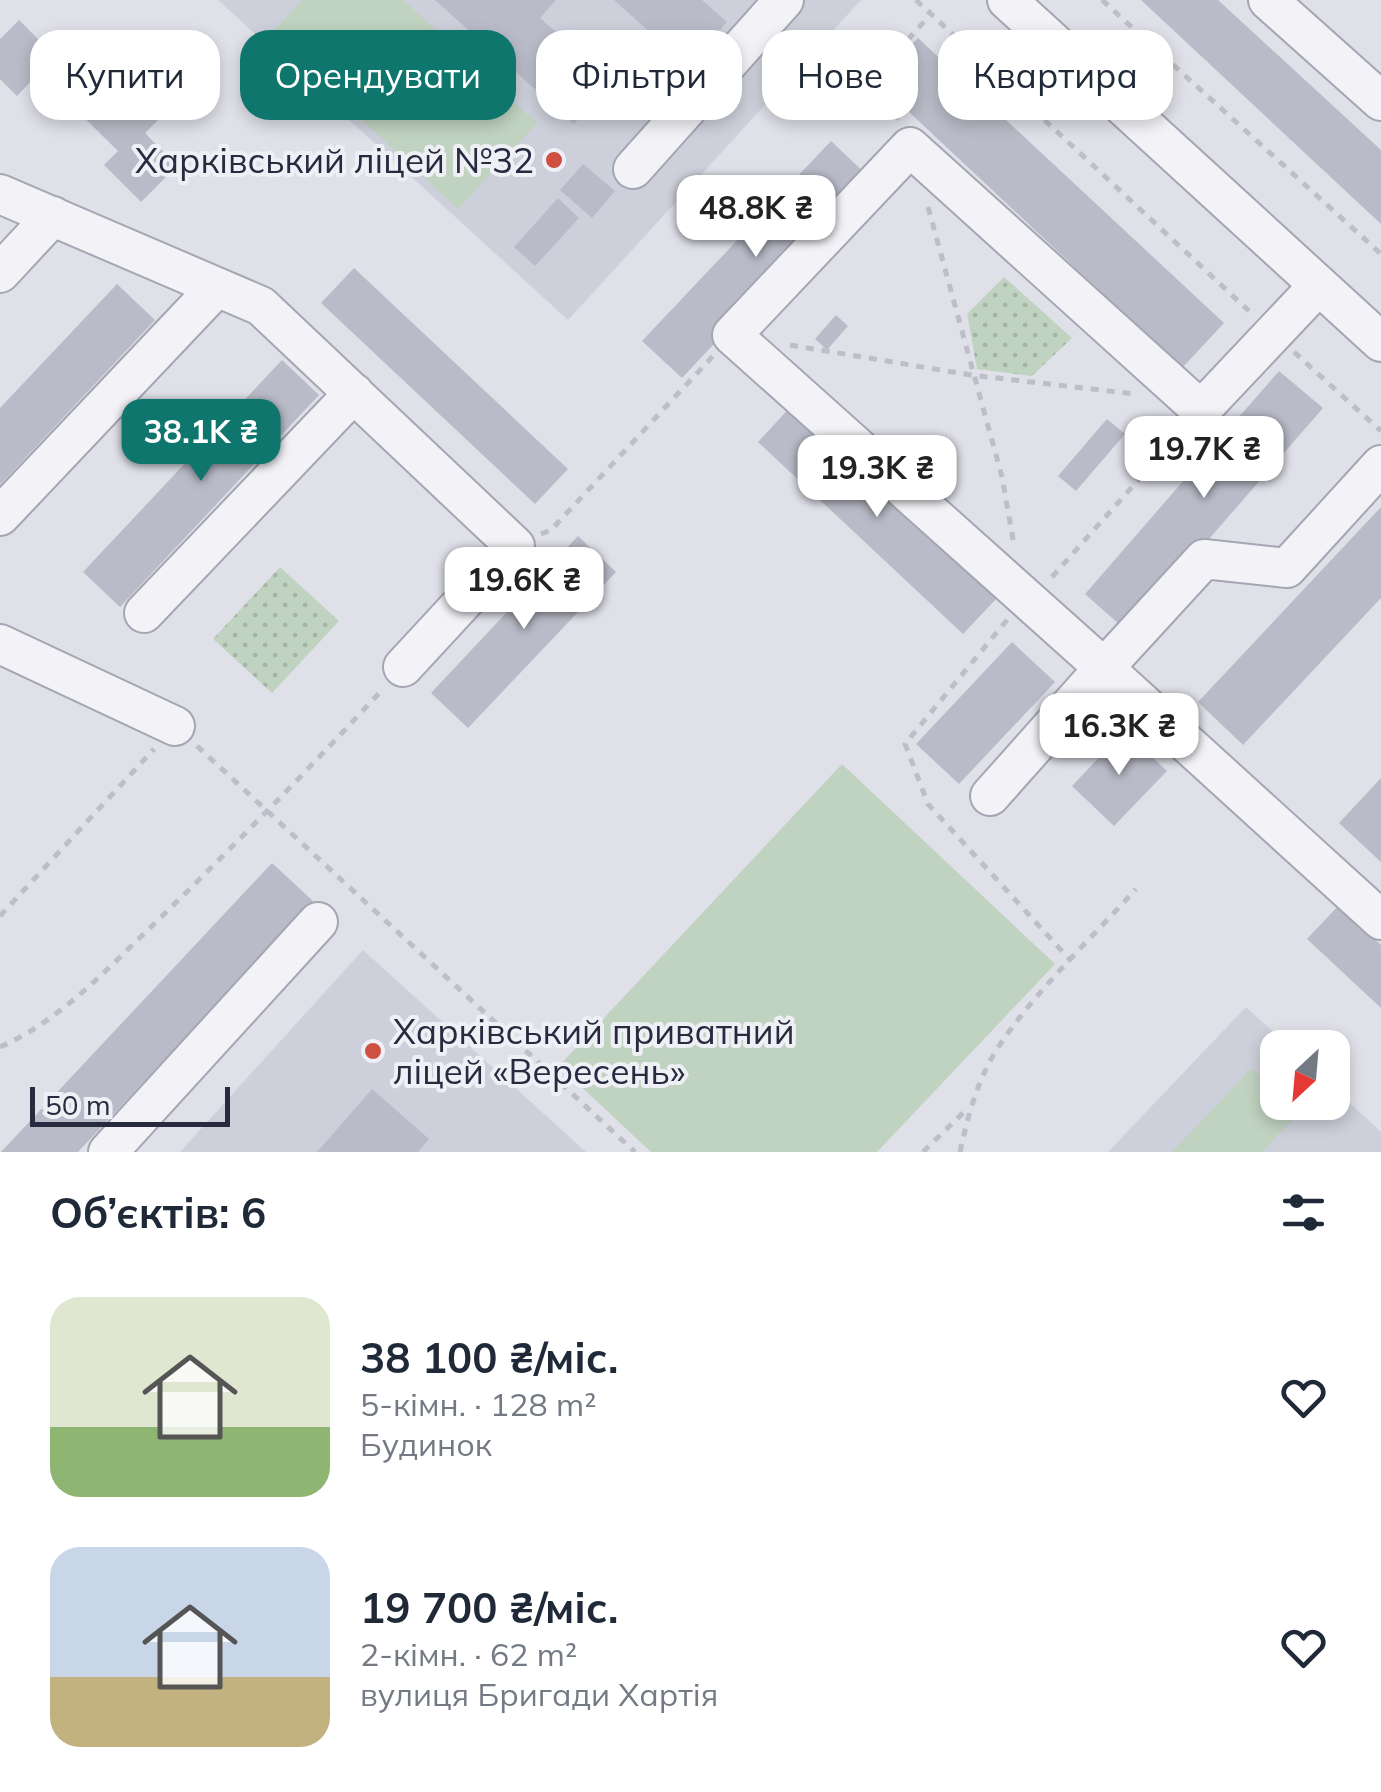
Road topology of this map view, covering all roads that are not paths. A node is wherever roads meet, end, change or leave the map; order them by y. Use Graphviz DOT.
graph roads {
  1 [pos="784,0"];
  2 [pos="1007,0"];
  3 [pos="1268,0"];
  4 [pos="1374,81"];
  5 [pos="633,169"];
  6 [pos="0,194"];
  7 [pos="53,216"];
  8 [pos="0,272"];
  9 [pos="1318,286"];
  10 [pos="217,287"];
  11 [pos="1381,342"];
  12 [pos="354,392"];
  13 [pos="1381,465"];
  14 [pos="0,516"];
  15 [pos="144,614"];
  16 [pos="0,644"];
  17 [pos="403,666"];
  18 [pos="1104,668"];
  19 [pos="175,726"];
  20 [pos="990,796"];
  21 [pos="1380,918"];
  22 [pos="318,922"];
  23 [pos="108,1152"];
  1 -- 5 [label="street"];
  2 -- 9 [label="street"];
  3 -- 4 [label="street"];
  6 -- 7 [label="street"];
  7 -- 8 [label="street"];
  7 -- 10 [label="street"];
  9 -- 11 [label="street"];
  9 -- 18 [label="street"];
  10 -- 12 [label="street"];
  10 -- 14 [label="street"];
  12 -- 15 [label="street"];
  12 -- 17 [label="street"];
  13 -- 18 [label="street"];
  16 -- 19 [label="street"];
  18 -- 20 [label="street"];
  18 -- 21 [label="street"];
  22 -- 23 [label="street"];
}
